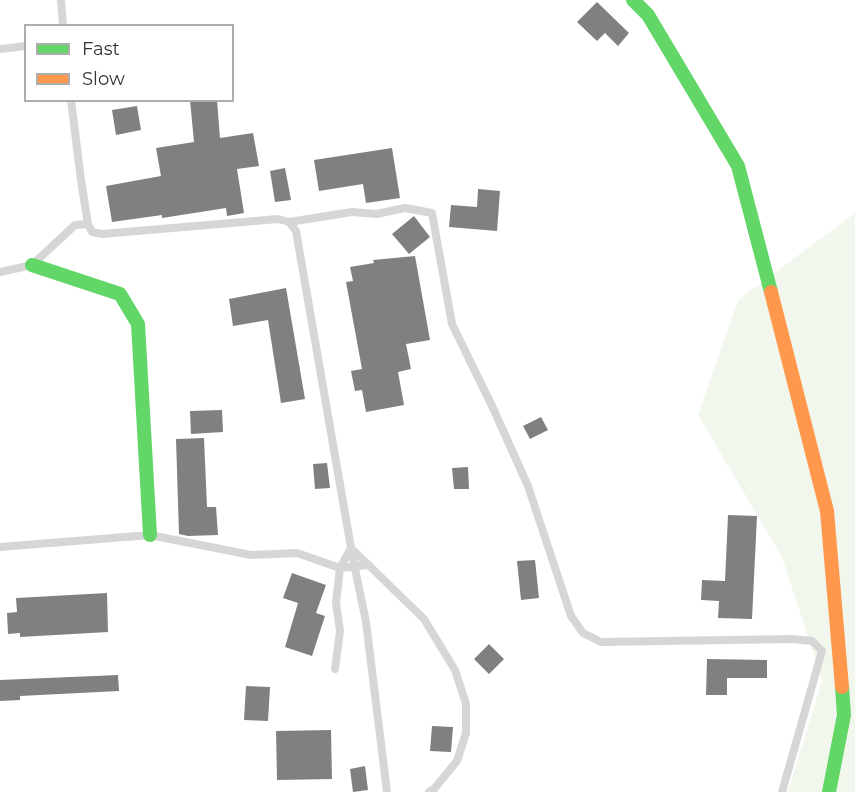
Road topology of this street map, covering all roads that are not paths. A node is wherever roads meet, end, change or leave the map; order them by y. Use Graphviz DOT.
graph roads {
  1 [pos="61,0"];
  2 [pos="633,0"];
  3 [pos="63,24"];
  4 [pos="24,46"];
  5 [pos="0,49"];
  6 [pos="71,102"];
  7 [pos="289,222"];
  8 [pos="88,224"];
  9 [pos="32,265"];
  10 [pos="0,272"];
  11 [pos="150,535"];
  12 [pos="0,547"];
  13 [pos="351,548"];
  14 [pos="369,565"];
  15 [pos="354,566"];
  16 [pos="340,568"];
  17 [pos="335,669"];
  18 [pos="387,792"];
  19 [pos="429,792"];
  20 [pos="782,792"];
  21 [pos="829,792"];
  1 -- 3 [label="lane"];
  2 -- 21 [label="street"];
  4 -- 5 [label="lane"];
  6 -- 8 [label="lane"];
  7 -- 8 [label="lane"];
  7 -- 13 [label="lane"];
  7 -- 20 [label="lane"];
  8 -- 9 [label="lane"];
  9 -- 10 [label="lane"];
  9 -- 11 [label="street"];
  11 -- 12 [label="lane"];
  11 -- 16 [label="lane"];
  13 -- 14 [label="lane"];
  13 -- 15 [label="lane"];
  13 -- 16 [label="lane"];
  14 -- 15 [label="lane"];
  14 -- 19 [label="lane"];
  15 -- 16 [label="lane"];
  15 -- 18 [label="lane"];
  16 -- 17 [label="lane"];
}
